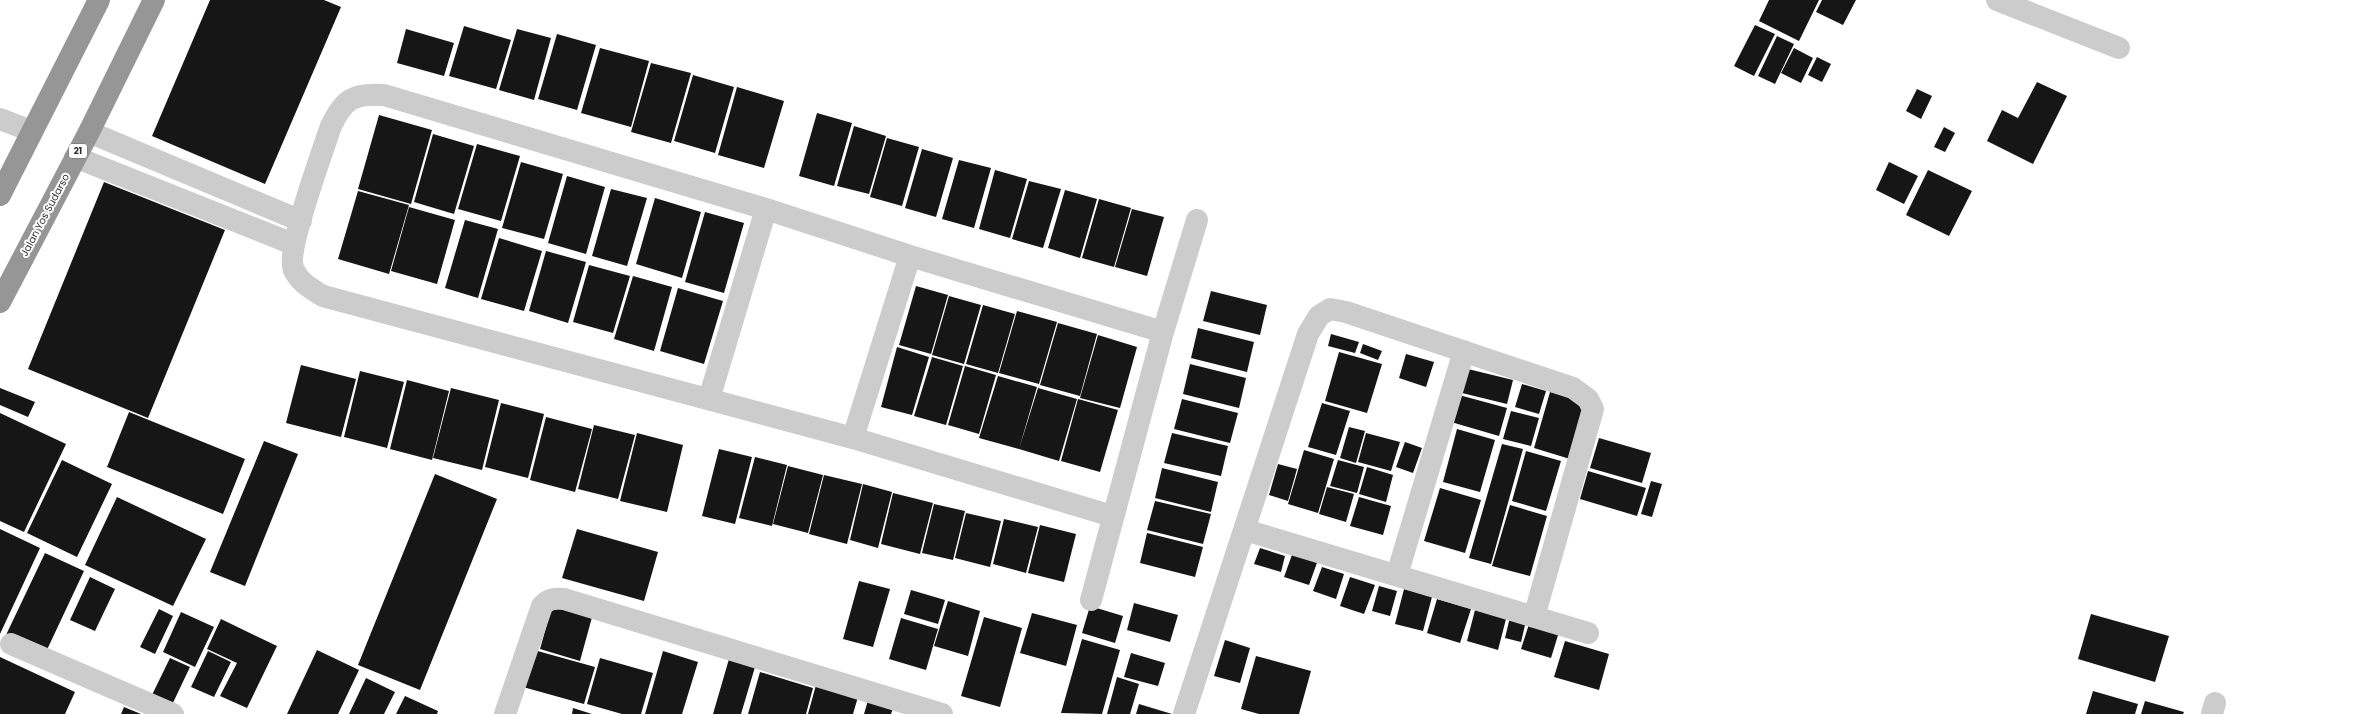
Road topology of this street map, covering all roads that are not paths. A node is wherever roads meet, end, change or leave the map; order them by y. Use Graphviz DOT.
graph roads {
  1 [pos="99,0"];
  2 [pos="154,0"];
  3 [pos="1997,0"];
  4 [pos="2119,48"];
  5 [pos="0,119"];
  6 [pos="31,131"];
  7 [pos="89,132"];
  8 [pos="75,157"];
  9 [pos="3,182"];
  10 [pos="766,209"];
  11 [pos="1196,220"];
  12 [pos="301,221"];
  13 [pos="293,244"];
  14 [pos="910,256"];
  15 [pos="0,302"];
  16 [pos="1163,332"];
  17 [pos="1464,351"];
  18 [pos="708,399"];
  19 [pos="853,438"];
  20 [pos="1112,516"];
  21 [pos="1245,530"];
  22 [pos="1397,575"];
  23 [pos="1091,600"];
  24 [pos="1534,617"];
  25 [pos="1588,633"];
  26 [pos="11,644"];
  27 [pos="173,714"];
  28 [pos="505,714"];
  29 [pos="942,714"];
  30 [pos="1184,714"];
  1 -- 6 [label="highway"];
  2 -- 7 [label="highway, Jalan Yos Sudarso / 21"];
  3 -- 4 [label="street"];
  5 -- 6 [label="street"];
  6 -- 9 [label="highway"];
  7 -- 8 [label="highway, Jalan Yos Sudarso / 21"];
  7 -- 12 [label="street"];
  8 -- 13 [label="street"];
  8 -- 15 [label="highway, Jalan Yos Sudarso / 21"];
  10 -- 12 [label="street"];
  10 -- 14 [label="street"];
  10 -- 18 [label="street"];
  11 -- 16 [label="street"];
  12 -- 13 [label="street"];
  13 -- 18 [label="street"];
  14 -- 16 [label="street"];
  14 -- 19 [label="street"];
  16 -- 20 [label="street"];
  17 -- 21 [label="street"];
  17 -- 22 [label="street"];
  17 -- 24 [label="street"];
  18 -- 19 [label="street"];
  19 -- 20 [label="street"];
  20 -- 23 [label="street"];
  21 -- 22 [label="street"];
  21 -- 30 [label="street"];
  22 -- 24 [label="street"];
  24 -- 25 [label="street"];
  26 -- 27 [label="street"];
  28 -- 29 [label="street"];
}
